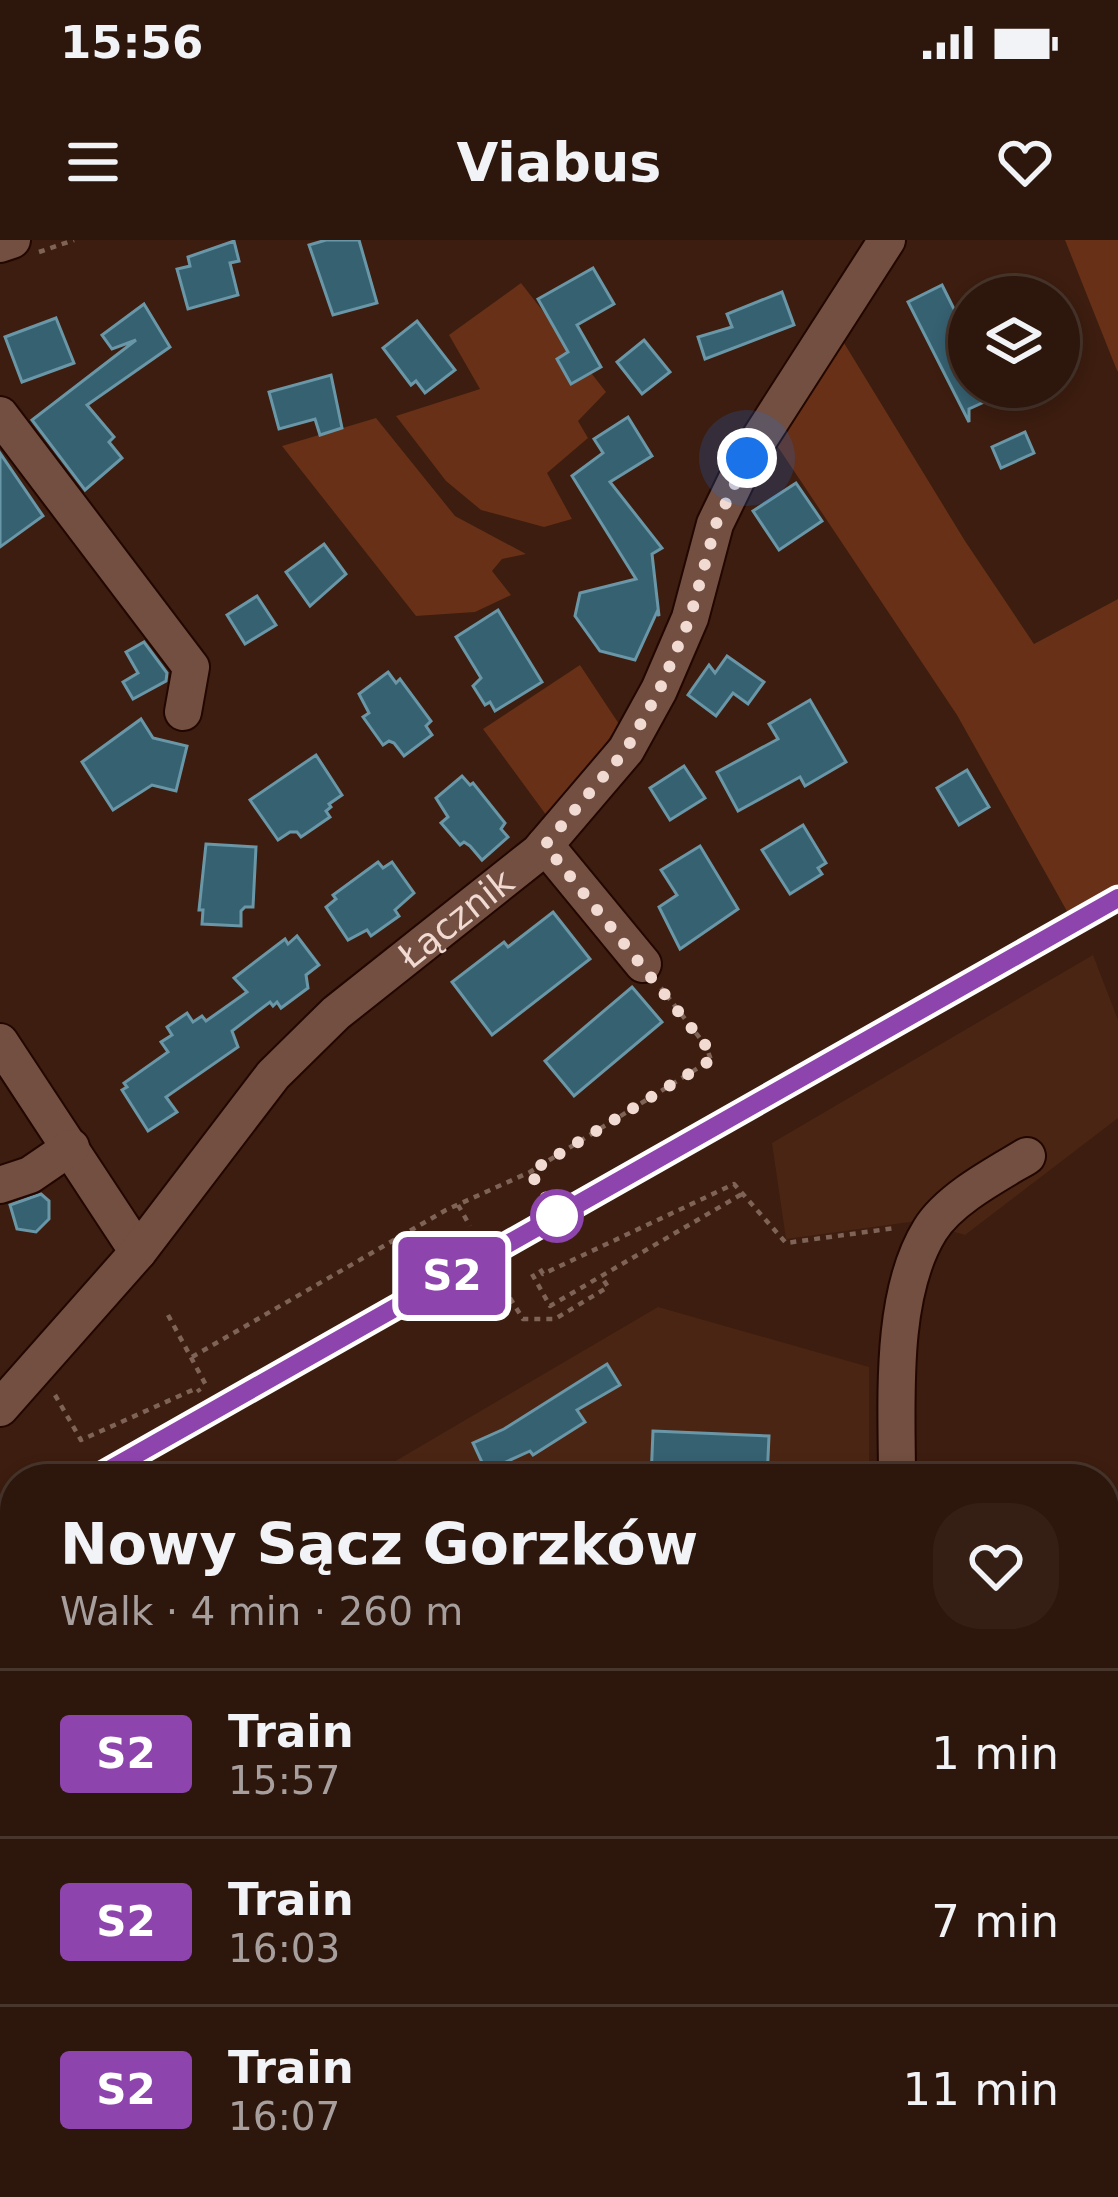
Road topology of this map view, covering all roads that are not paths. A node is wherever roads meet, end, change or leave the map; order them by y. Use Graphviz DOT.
graph roads {
  1 [pos="12,240"];
  2 [pos="886,240"];
  3 [pos="0,244"];
  4 [pos="0,415"];
  5 [pos="183,712"];
  6 [pos="545,845"];
  7 [pos="643,964"];
  8 [pos="0,1042"];
  9 [pos="71,1147"];
  10 [pos="1027,1156"];
  11 [pos="0,1185"];
  12 [pos="138,1252"];
  13 [pos="0,1408"];
  14 [pos="897,1464"];
  1 -- 3 [label="street"];
  2 -- 6 [label="street, Łącznik"];
  4 -- 5 [label="street"];
  6 -- 7 [label="street"];
  6 -- 12 [label="street, Łącznik"];
  8 -- 9 [label="street"];
  9 -- 11 [label="street"];
  9 -- 12 [label="street"];
  10 -- 14 [label="street"];
  12 -- 13 [label="street, Łącznik"];
}
